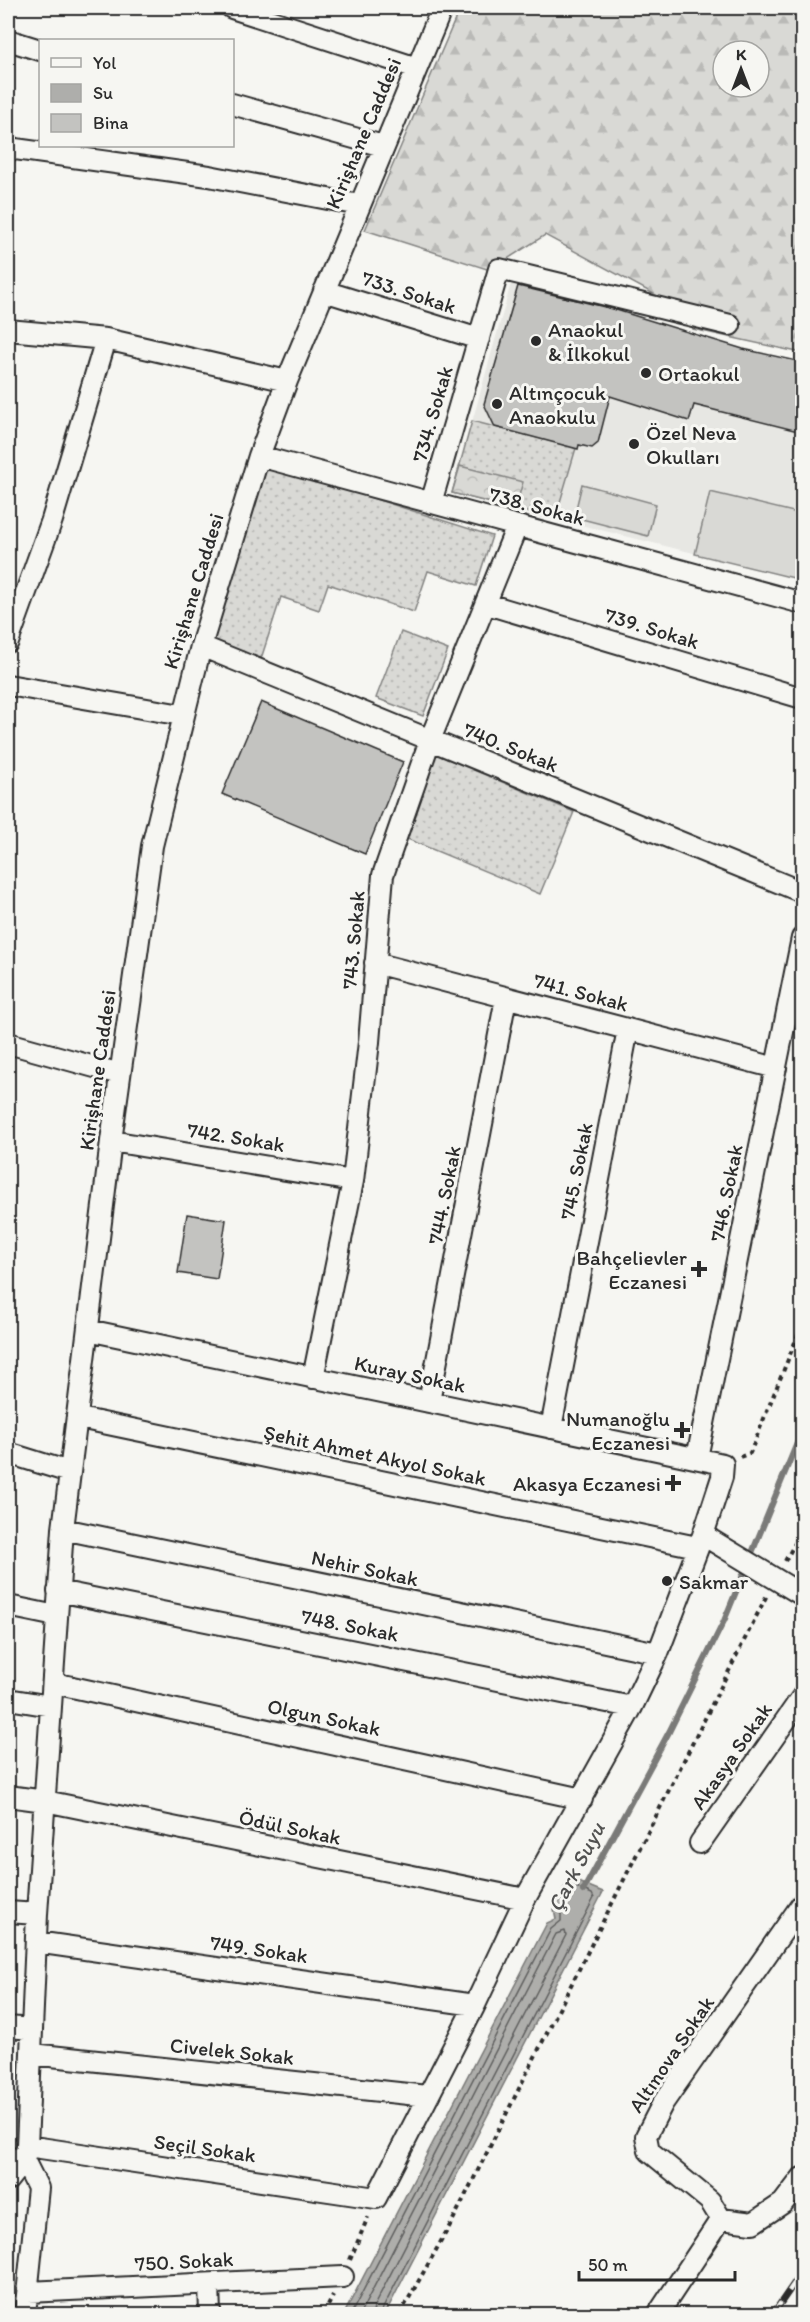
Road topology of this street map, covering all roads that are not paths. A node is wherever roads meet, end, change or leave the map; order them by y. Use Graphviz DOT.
graph roads {
  1 [pos="232,8"];
  2 [pos="442,8"];
  3 [pos="8,40"];
  4 [pos="39,50"];
  5 [pos="417,68"];
  6 [pos="234,105"];
  7 [pos="383,146"];
  8 [pos="8,148"];
  9 [pos="359,205"];
  10 [pos="324,291"];
  11 [pos="730,325"];
  12 [pos="8,330"];
  13 [pos="106,339"];
  14 [pos="478,339"];
  15 [pos="287,381"];
  16 [pos="259,456"];
  17 [pos="431,503"];
  18 [pos="517,526"];
  19 [pos="802,603"];
  20 [pos="487,604"];
  21 [pos="8,642"];
  22 [pos="201,646"];
  23 [pos="8,685"];
  24 [pos="802,698"];
  25 [pos="182,714"];
  26 [pos="430,740"];
  27 [pos="802,892"];
  28 [pos="802,938"];
  29 [pos="375,963"];
  30 [pos="506,998"];
  31 [pos="628,1029"];
  32 [pos="8,1043"];
  33 [pos="776,1068"];
  34 [pos="120,1074"];
  35 [pos="111,1141"];
  36 [pos="352,1181"];
  37 [pos="88,1330"];
  38 [pos="313,1378"];
  39 [pos="429,1402"];
  40 [pos="79,1418"];
  41 [pos="551,1428"];
  42 [pos="8,1453"];
  43 [pos="697,1458"];
  44 [pos="69,1472"];
  45 [pos="63,1529"];
  46 [pos="705,1541"];
  47 [pos="58,1591"];
  48 [pos="802,1595"];
  49 [pos="8,1606"];
  50 [pos="56,1616"];
  51 [pos="658,1653"];
  52 [pos="54,1683"];
  53 [pos="802,1697"];
  54 [pos="8,1699"];
  55 [pos="51,1706"];
  56 [pos="632,1707"];
  57 [pos="8,1796"];
  58 [pos="582,1799"];
  59 [pos="45,1801"];
  60 [pos="700,1843"];
  61 [pos="525,1899"];
  62 [pos="802,1904"];
  63 [pos="8,1912"];
  64 [pos="37,1914"];
  65 [pos="36,1942"];
  66 [pos="475,2005"];
  67 [pos="8,2027"];
  68 [pos="32,2029"];
  69 [pos="32,2054"];
  70 [pos="427,2096"];
  71 [pos="20,2155"];
  72 [pos="802,2178"];
  73 [pos="8,2180"];
  74 [pos="721,2219"];
  75 [pos="343,2277"];
  76 [pos="209,2284"];
  77 [pos="28,2292"];
  78 [pos="25,2314"];
  79 [pos="210,2314"];
  80 [pos="658,2314"];
  1 -- 5 [label="street"];
  2 -- 5 [label="street, Kirişhane Caddesi"];
  3 -- 4 [label="street"];
  5 -- 7 [label="street, Kirişhane Caddesi"];
  6 -- 7 [label="street"];
  7 -- 9 [label="street, Kirişhane Caddesi"];
  8 -- 9 [label="street"];
  9 -- 10 [label="street, Kirişhane Caddesi"];
  10 -- 14 [label="street, 733. Sokak"];
  10 -- 15 [label="street, Kirişhane Caddesi"];
  11 -- 14 [label="street, 734. Sokak"];
  12 -- 13 [label="street"];
  13 -- 15 [label="street"];
  13 -- 21 [label="street"];
  14 -- 17 [label="street, 734. Sokak"];
  15 -- 16 [label="street, Kirişhane Caddesi"];
  16 -- 17 [label="street, 738. Sokak"];
  16 -- 22 [label="street, Kirişhane Caddesi"];
  17 -- 18 [label="street, 738. Sokak"];
  18 -- 19 [label="street, 738. Sokak"];
  18 -- 20 [label="street, 743. Sokak"];
  20 -- 24 [label="street, 739. Sokak"];
  20 -- 26 [label="street, 743. Sokak"];
  22 -- 25 [label="street, Kirişhane Caddesi"];
  22 -- 26 [label="street, 740. Sokak"];
  23 -- 25 [label="street"];
  25 -- 34 [label="street, Kirişhane Caddesi"];
  26 -- 27 [label="street, 740. Sokak"];
  26 -- 29 [label="street, 743. Sokak"];
  28 -- 33 [label="street, 746. Sokak"];
  29 -- 30 [label="street, 741. Sokak"];
  29 -- 36 [label="street, 743. Sokak"];
  30 -- 31 [label="street, 741. Sokak"];
  30 -- 39 [label="street, 744. Sokak"];
  31 -- 33 [label="street, 741. Sokak"];
  31 -- 41 [label="street, 745. Sokak"];
  32 -- 34 [label="street"];
  33 -- 43 [label="street, 746. Sokak"];
  34 -- 35 [label="street, Kirişhane Caddesi"];
  35 -- 36 [label="street, 742. Sokak"];
  35 -- 37 [label="street, Kirişhane Caddesi"];
  36 -- 38 [label="street, 743. Sokak"];
  37 -- 38 [label="street, Kuray Sokak"];
  37 -- 40 [label="street, Kirişhane Caddesi"];
  38 -- 39 [label="street, Kuray Sokak"];
  39 -- 41 [label="street, Kuray Sokak"];
  40 -- 44 [label="street, Kirişhane Caddesi"];
  40 -- 46 [label="street, Şehit Ahmet Akyol Sokak"];
  41 -- 43 [label="street, Kuray Sokak"];
  42 -- 44 [label="street"];
  43 -- 46 [label="street, Kuray Sokak"];
  44 -- 45 [label="street, Kirişhane Caddesi"];
  45 -- 47 [label="street, Kirişhane Caddesi"];
  45 -- 51 [label="street, Nehir Sokak"];
  46 -- 48 [label="street, Şehit Ahmet Akyol Sokak"];
  46 -- 51 [label="street"];
  47 -- 50 [label="street, Kirişhane Caddesi"];
  47 -- 56 [label="street, 748. Sokak"];
  49 -- 50 [label="street"];
  50 -- 52 [label="street, Kirişhane Caddesi"];
  51 -- 56 [label="street"];
  52 -- 55 [label="street, Kirişhane Caddesi"];
  52 -- 58 [label="street, Olgun Sokak"];
  53 -- 60 [label="street, Akasya Sokak"];
  54 -- 55 [label="street"];
  55 -- 59 [label="street, Kirişhane Caddesi"];
  56 -- 58 [label="street"];
  57 -- 59 [label="street, Ödül Sokak"];
  58 -- 61 [label="street"];
  59 -- 61 [label="street, Ödül Sokak"];
  59 -- 64 [label="street, Kirişhane Caddesi"];
  61 -- 66 [label="street"];
  62 -- 74 [label="street, Altınova Sokak"];
  63 -- 64 [label="street"];
  64 -- 65 [label="street, Kirişhane Caddesi"];
  65 -- 66 [label="street, 749. Sokak"];
  65 -- 68 [label="street, Kirişhane Caddesi"];
  66 -- 70 [label="street"];
  67 -- 68 [label="street"];
  68 -- 69 [label="street, Kirişhane Caddesi"];
  69 -- 70 [label="street, Civelek Sokak"];
  69 -- 71 [label="street, Kirişhane Caddesi"];
  70 -- 71 [label="street, Seçil Sokak"];
  71 -- 73 [label="street"];
  71 -- 77 [label="street"];
  72 -- 74 [label="street"];
  74 -- 80 [label="street"];
  75 -- 76 [label="street, 750. Sokak"];
  76 -- 77 [label="street, 750. Sokak"];
  76 -- 79 [label="street"];
  77 -- 78 [label="street"];
}
